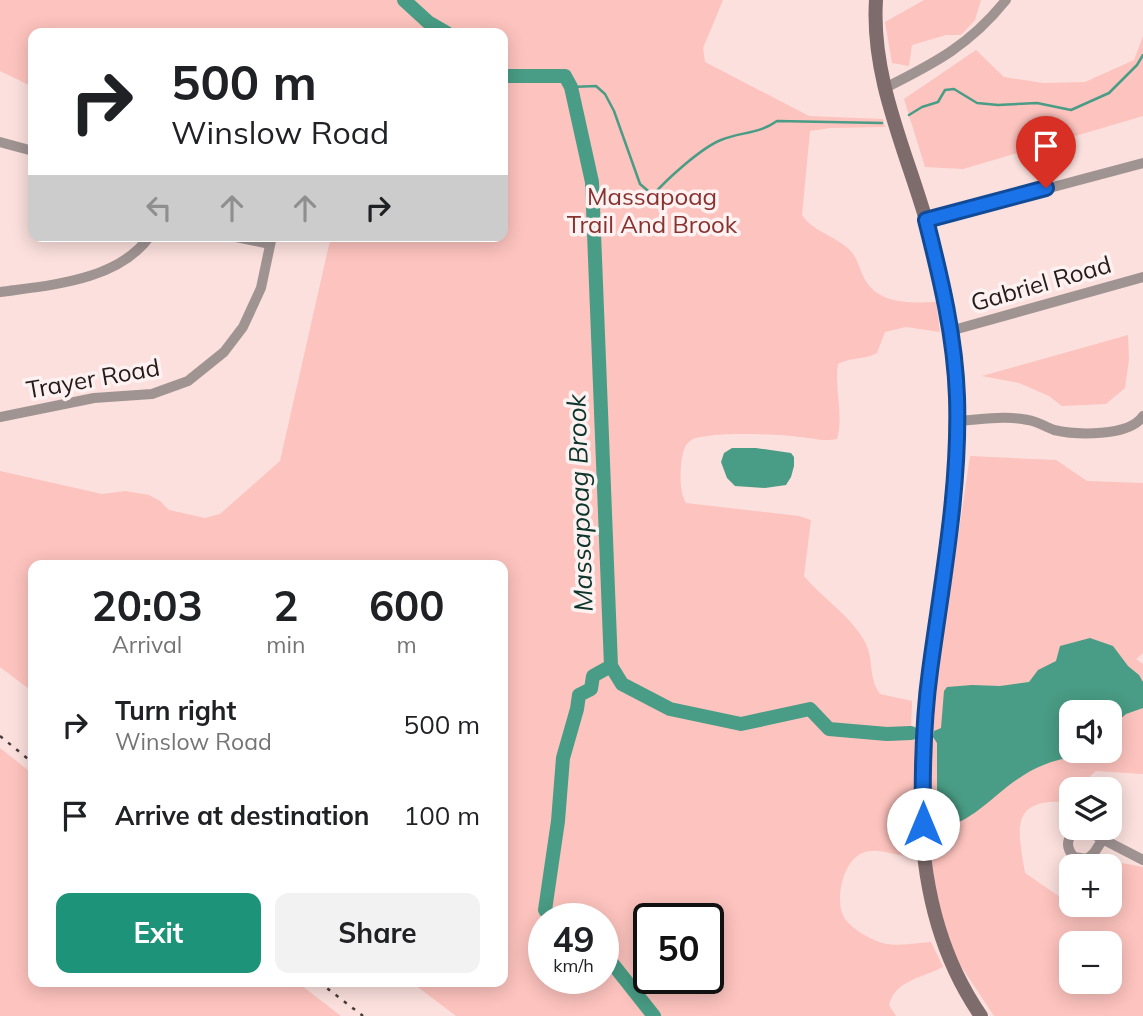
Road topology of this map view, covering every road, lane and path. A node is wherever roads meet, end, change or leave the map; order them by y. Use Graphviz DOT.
graph roads {
  1 [pos="876,0"];
  2 [pos="1006,0"];
  3 [pos="885,88"];
  4 [pos="0,142"];
  5 [pos="28,150"];
  6 [pos="1143,163"];
  7 [pos="926,220"];
  8 [pos="146,242"];
  9 [pos="271,242"];
  10 [pos="1143,277"];
  11 [pos="0,292"];
  12 [pos="950,331"];
  13 [pos="0,416"];
  14 [pos="1143,416"];
  15 [pos="957,421"];
  16 [pos="1105,840"];
  17 [pos="1143,860"];
  18 [pos="981,1016"];
  1 -- 3 [label="main road"];
  2 -- 3 [label="street"];
  3 -- 7 [label="main road"];
  4 -- 5 [label="street"];
  6 -- 7 [label="street"];
  7 -- 12 [label="main road"];
  8 -- 11 [label="street"];
  9 -- 13 [label="street, Trayer Road"];
  10 -- 12 [label="street, Gabriel Road"];
  12 -- 15 [label="main road"];
  14 -- 15 [label="street"];
  15 -- 18 [label="main road"];
  16 -- 17 [label="street"];
}
